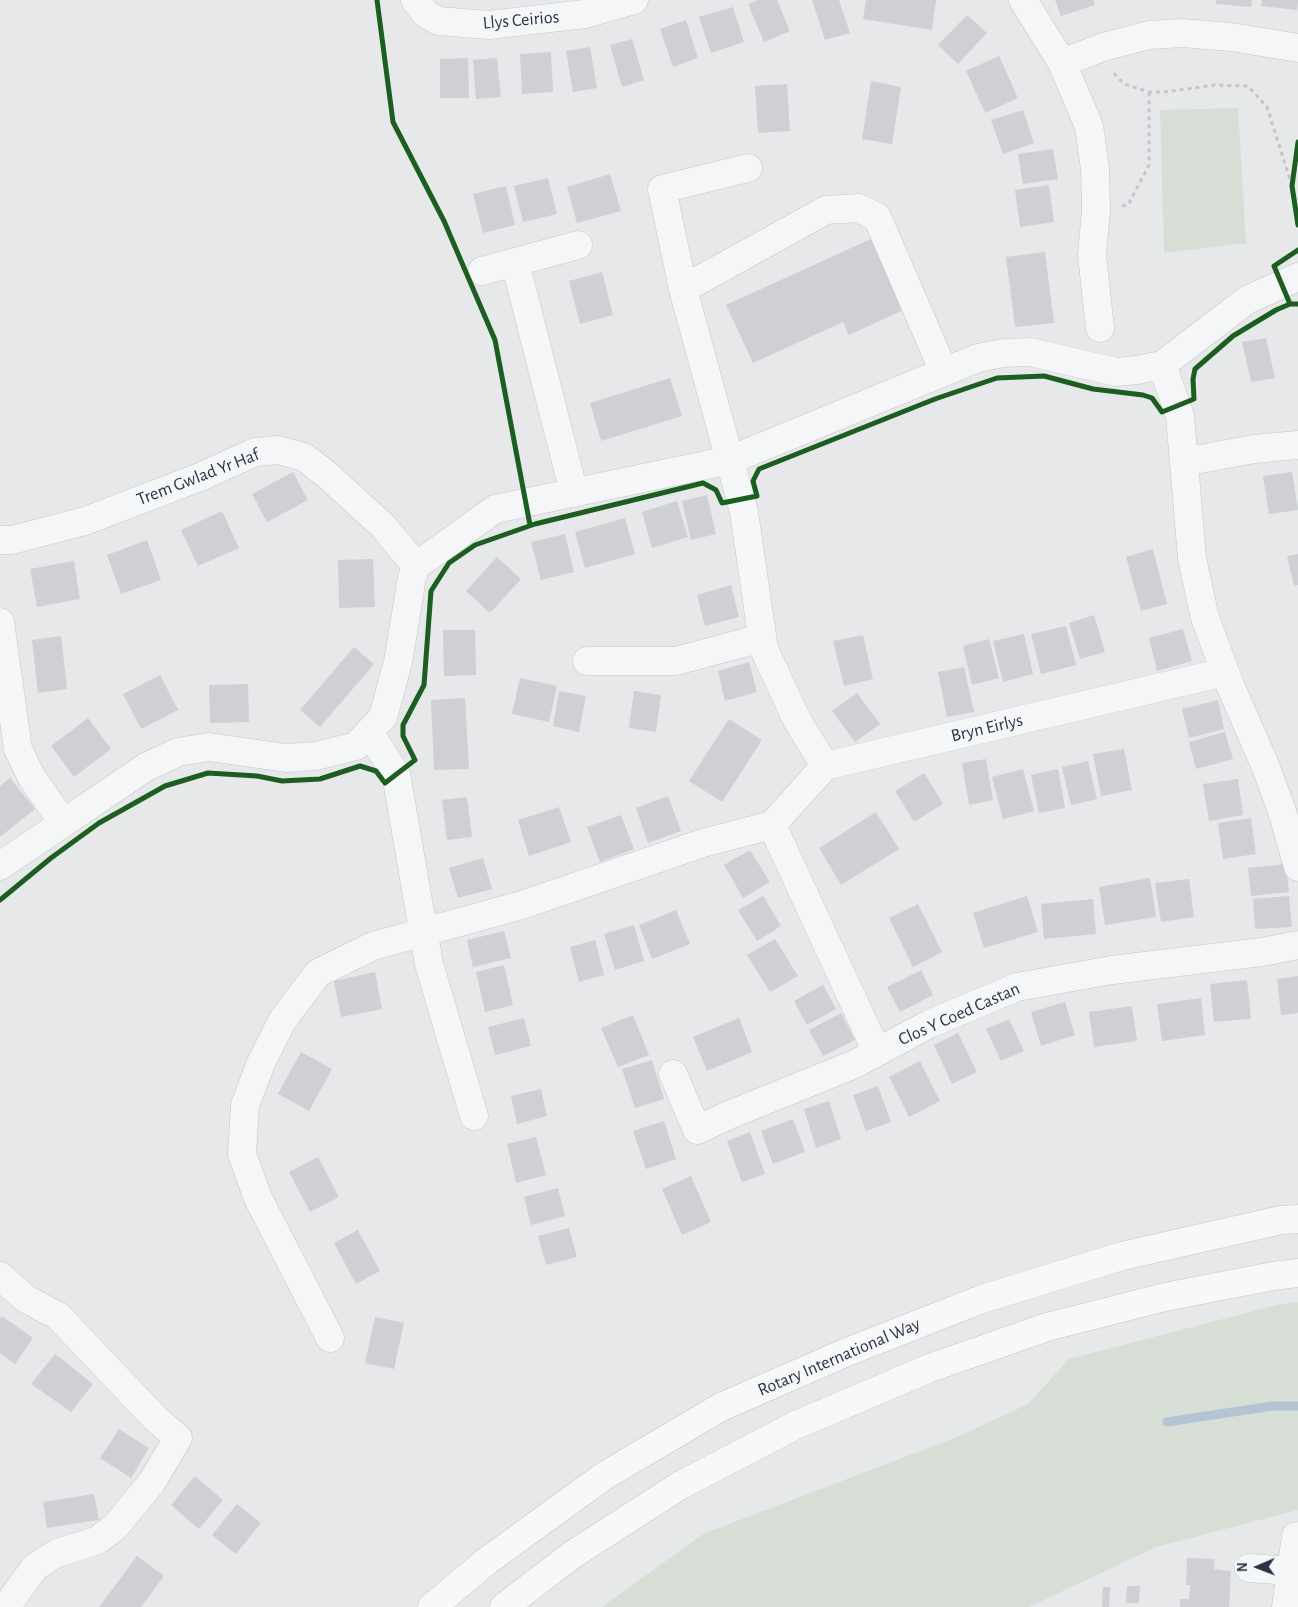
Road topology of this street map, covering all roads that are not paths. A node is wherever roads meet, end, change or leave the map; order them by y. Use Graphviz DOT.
graph roads {
  1 [pos="415,0"];
  2 [pos="634,0"];
  3 [pos="1023,0"];
  4 [pos="1298,48"];
  5 [pos="1062,63"];
  6 [pos="748,168"];
  7 [pos="578,245"];
  8 [pos="515,262"];
  9 [pos="482,271"];
  10 [pos="1298,277"];
  11 [pos="683,289"];
  12 [pos="1100,328"];
  13 [pos="1162,365"];
  14 [pos="944,372"];
  15 [pos="1298,445"];
  16 [pos="730,460"];
  17 [pos="1184,462"];
  18 [pos="574,492"];
  19 [pos="0,540"];
  20 [pos="416,566"];
  21 [pos="0,622"];
  22 [pos="762,638"];
  23 [pos="587,661"];
  24 [pos="1225,672"];
  25 [pos="369,732"];
  26 [pos="825,766"];
  27 [pos="1290,809"];
  28 [pos="63,823"];
  29 [pos="772,825"];
  30 [pos="0,866"];
  31 [pos="1298,867"];
  32 [pos="423,932"];
  33 [pos="1298,946"];
  34 [pos="877,1052"];
  35 [pos="673,1074"];
  36 [pos="474,1116"];
  37 [pos="1298,1219"];
  38 [pos="1298,1273"];
  39 [pos="0,1276"];
  40 [pos="330,1338"];
  41 [pos="1296,1536"];
  42 [pos="1249,1568"];
  43 [pos="1291,1571"];
  44 [pos="6,1607"];
  45 [pos="432,1607"];
  46 [pos="504,1607"];
  47 [pos="1286,1607"];
  1 -- 2 [label="street, Llys Ceirios"];
  3 -- 5 [label="street"];
  4 -- 5 [label="street"];
  5 -- 12 [label="street"];
  6 -- 11 [label="street"];
  7 -- 8 [label="street"];
  8 -- 9 [label="street"];
  8 -- 18 [label="street"];
  10 -- 13 [label="street"];
  11 -- 14 [label="street"];
  11 -- 16 [label="street"];
  13 -- 14 [label="street"];
  13 -- 17 [label="street"];
  14 -- 16 [label="street"];
  15 -- 17 [label="street"];
  16 -- 18 [label="street"];
  16 -- 22 [label="street"];
  17 -- 24 [label="street"];
  18 -- 20 [label="street"];
  19 -- 20 [label="street, Trem Gwlad Yr Haf"];
  20 -- 25 [label="street"];
  21 -- 28 [label="street"];
  22 -- 23 [label="street"];
  22 -- 26 [label="street"];
  24 -- 26 [label="street, Bryn Eirlys"];
  24 -- 27 [label="street"];
  25 -- 28 [label="street"];
  25 -- 32 [label="street"];
  26 -- 29 [label="street"];
  27 -- 31 [label="street"];
  28 -- 30 [label="street"];
  29 -- 32 [label="street"];
  29 -- 34 [label="street"];
  32 -- 36 [label="street"];
  32 -- 40 [label="street"];
  33 -- 34 [label="street, Clos Y Coed Castan"];
  34 -- 35 [label="street, Clos Y Coed Castan"];
  37 -- 45 [label="main road, Rotary International Way"];
  38 -- 46 [label="main road"];
  39 -- 44 [label="street"];
  41 -- 43 [label="street"];
  42 -- 43 [label="street"];
  43 -- 47 [label="street"];
}
